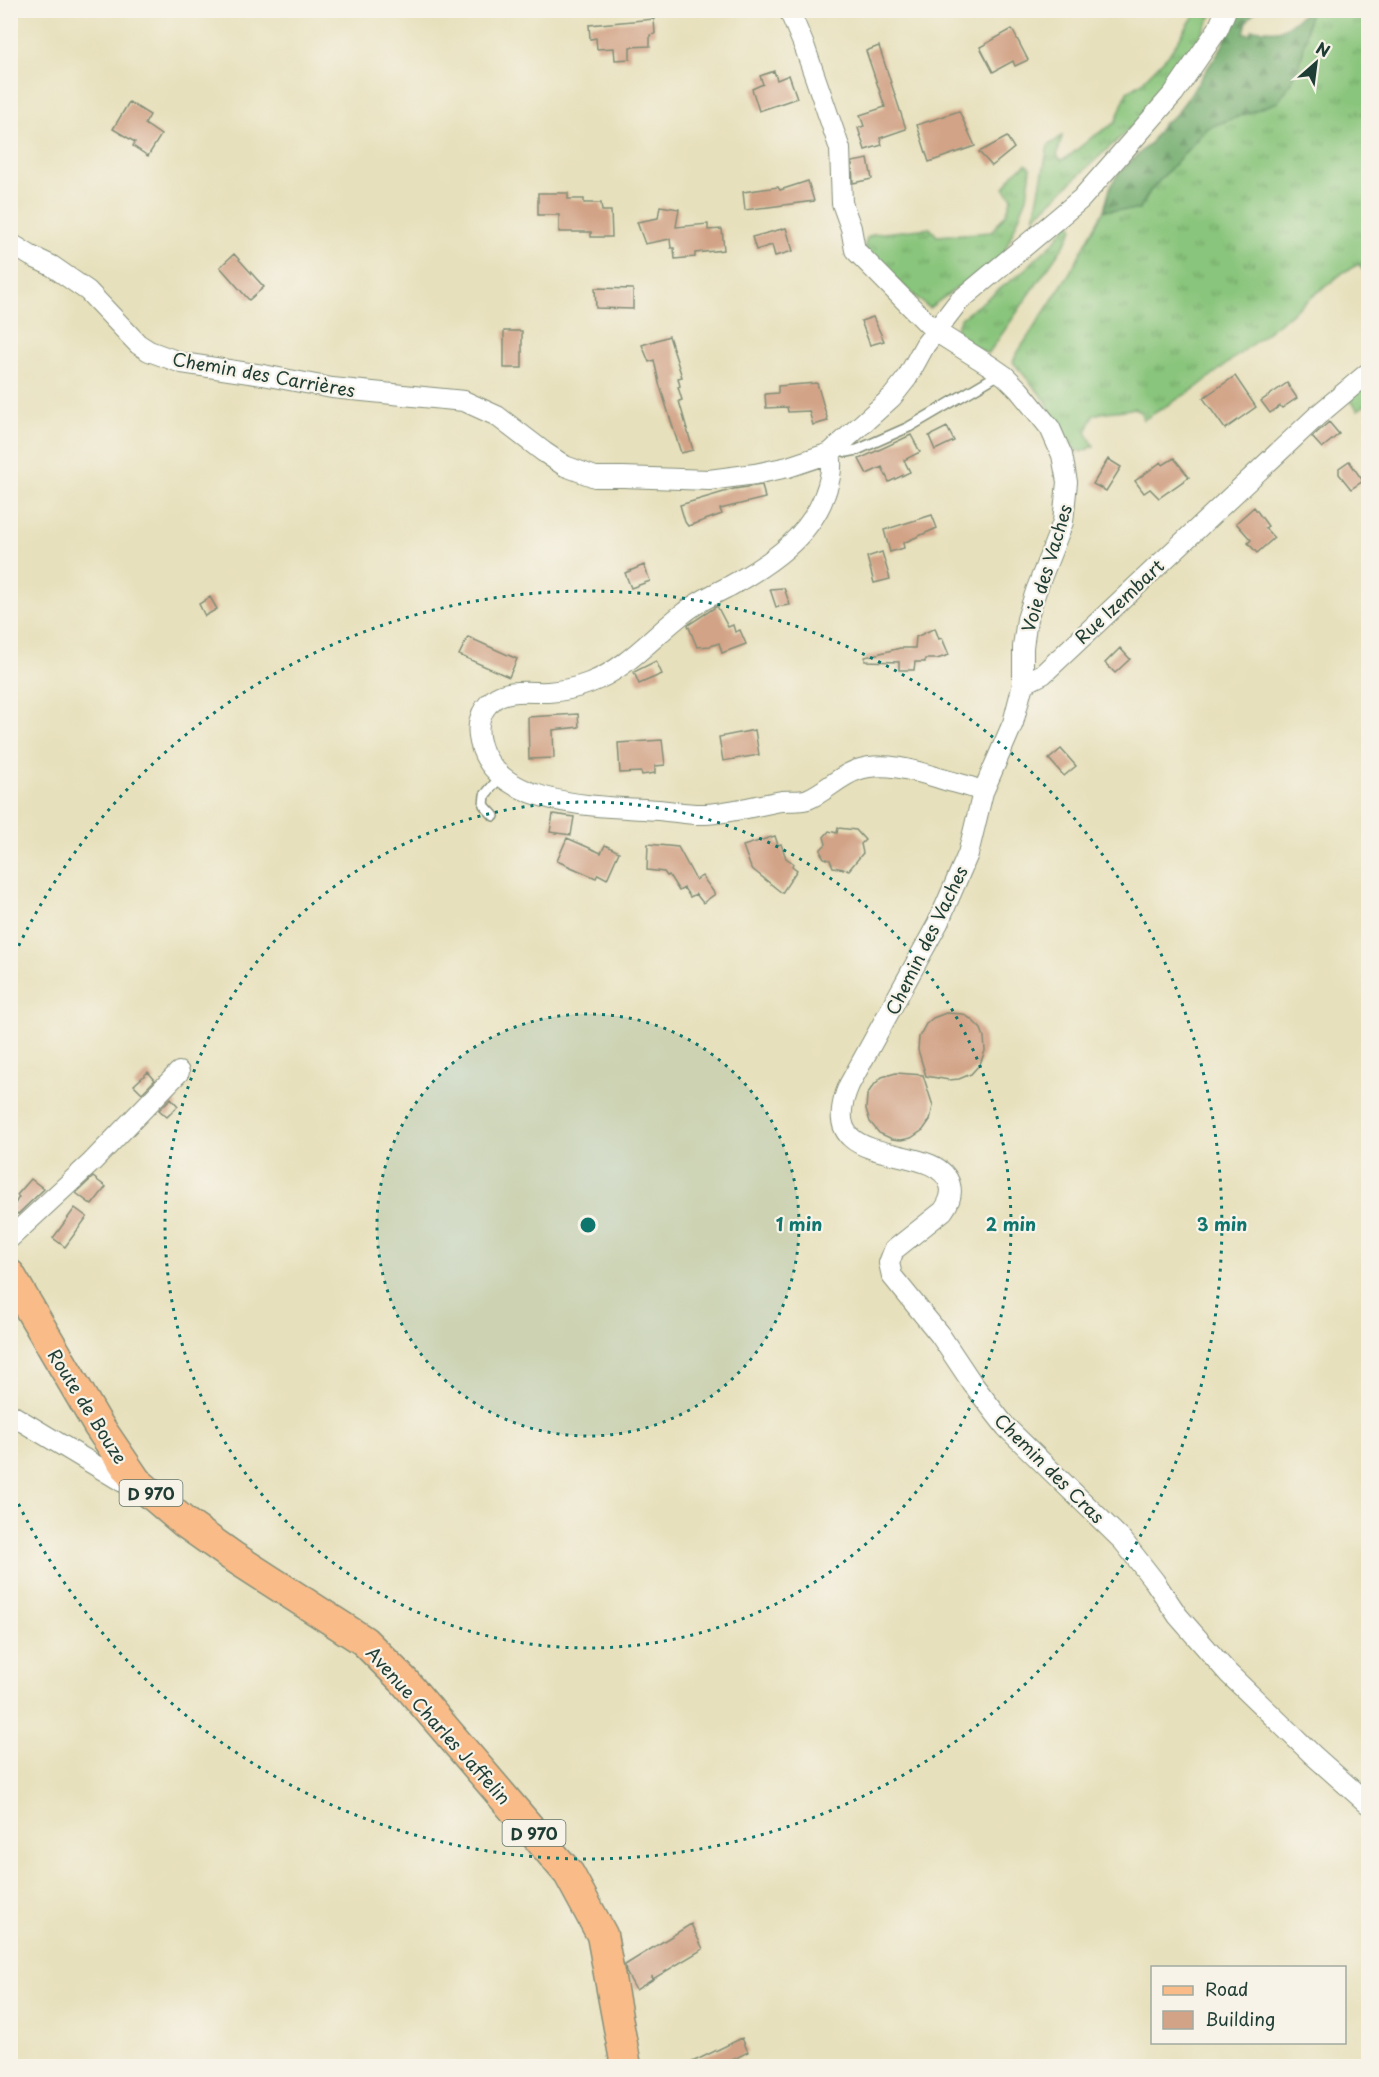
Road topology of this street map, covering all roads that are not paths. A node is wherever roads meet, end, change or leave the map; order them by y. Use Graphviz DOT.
graph roads {
  1 [pos="789,10"];
  2 [pos="1226,10"];
  3 [pos="10,243"];
  4 [pos="935,331"];
  5 [pos="1001,373"];
  6 [pos="1368,373"];
  7 [pos="832,451"];
  8 [pos="1023,684"];
  9 [pos="501,776"];
  10 [pos="983,792"];
  11 [pos="494,816"];
  12 [pos="179,1072"];
  13 [pos="843,1122"];
  14 [pos="10,1238"];
  15 [pos="10,1275"];
  16 [pos="10,1414"];
  17 [pos="136,1481"];
  18 [pos="364,1641"];
  19 [pos="1368,1803"];
  20 [pos="626,2067"];
  1 -- 4 [label="street, Voie des Vaches"];
  2 -- 4 [label="street"];
  3 -- 7 [label="street, Chemin des Carrières"];
  4 -- 5 [label="street, Voie des Vaches"];
  4 -- 7 [label="street"];
  5 -- 7 [label="lane"];
  5 -- 8 [label="street, Voie des Vaches"];
  6 -- 8 [label="street, Rue Izembart"];
  7 -- 9 [label="street"];
  8 -- 10 [label="street, Chemin des Vaches"];
  9 -- 10 [label="street"];
  9 -- 11 [label="lane"];
  10 -- 13 [label="street, Chemin des Vaches"];
  12 -- 14 [label="street"];
  13 -- 19 [label="street, Chemin des Cras"];
  15 -- 17 [label="main road, Route de Bouze / D 970"];
  16 -- 17 [label="street"];
  17 -- 18 [label="main road, Route de Bouze / D 970"];
  18 -- 20 [label="main road, Avenue Charles Jaffelin / D 970"];
}
